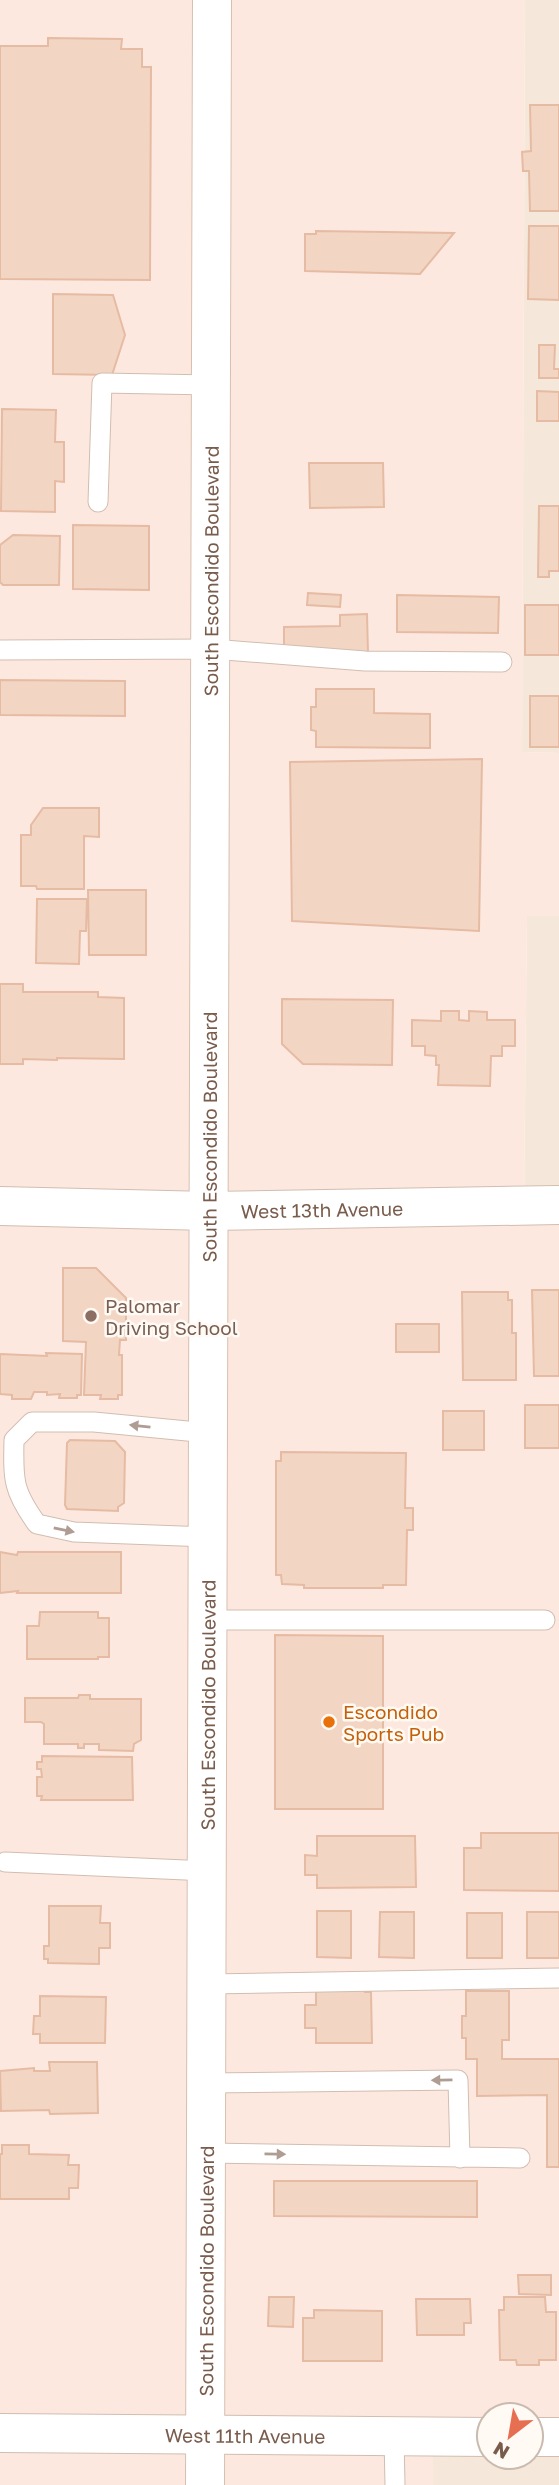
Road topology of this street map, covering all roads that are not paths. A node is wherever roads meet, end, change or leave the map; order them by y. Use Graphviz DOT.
graph roads {
  1 [pos="212,0"];
  2 [pos="212,385"];
  3 [pos="98,502"];
  4 [pos="212,649"];
  5 [pos="0,650"];
  6 [pos="502,662"];
  7 [pos="559,1205"];
  8 [pos="0,1206"];
  9 [pos="209,1211"];
  10 [pos="208,1433"];
  11 [pos="208,1538"];
  12 [pos="208,1620"];
  13 [pos="545,1620"];
  14 [pos="5,1862"];
  15 [pos="208,1871"];
  16 [pos="559,1978"];
  17 [pos="207,1984"];
  18 [pos="207,2083"];
  19 [pos="206,2153"];
  20 [pos="460,2158"];
  21 [pos="520,2158"];
  22 [pos="0,2433"];
  23 [pos="205,2435"];
  24 [pos="394,2436"];
  25 [pos="475,2437"];
  26 [pos="205,2485"];
  27 [pos="395,2485"];
  1 -- 2 [label="main road, South Escondido Boulevard"];
  2 -- 3 [label="lane"];
  2 -- 4 [label="main road, South Escondido Boulevard"];
  4 -- 5 [label="lane"];
  4 -- 6 [label="lane"];
  4 -- 9 [label="main road, South Escondido Boulevard"];
  7 -- 9 [label="main road, West 13th Avenue"];
  8 -- 9 [label="main road, West 13th Avenue"];
  9 -- 10 [label="main road, South Escondido Boulevard"];
  10 -- 11 [label="main road, South Escondido Boulevard"];
  10 -- 11 [label="lane, one-way"];
  11 -- 12 [label="main road, South Escondido Boulevard"];
  12 -- 13 [label="lane"];
  12 -- 15 [label="main road, South Escondido Boulevard"];
  14 -- 15 [label="lane"];
  15 -- 17 [label="main road, South Escondido Boulevard"];
  16 -- 17 [label="lane"];
  17 -- 18 [label="main road, South Escondido Boulevard"];
  18 -- 19 [label="main road, South Escondido Boulevard"];
  20 -- 18 [label="lane, one-way"];
  19 -- 20 [label="lane, one-way"];
  19 -- 23 [label="main road, South Escondido Boulevard"];
  20 -- 21 [label="lane"];
  22 -- 23 [label="main road, West 11th Avenue"];
  23 -- 24 [label="main road, West 11th Avenue"];
  23 -- 26 [label="main road, South Escondido Boulevard"];
  24 -- 25 [label="main road, West 11th Avenue"];
  24 -- 27 [label="lane"];
}
